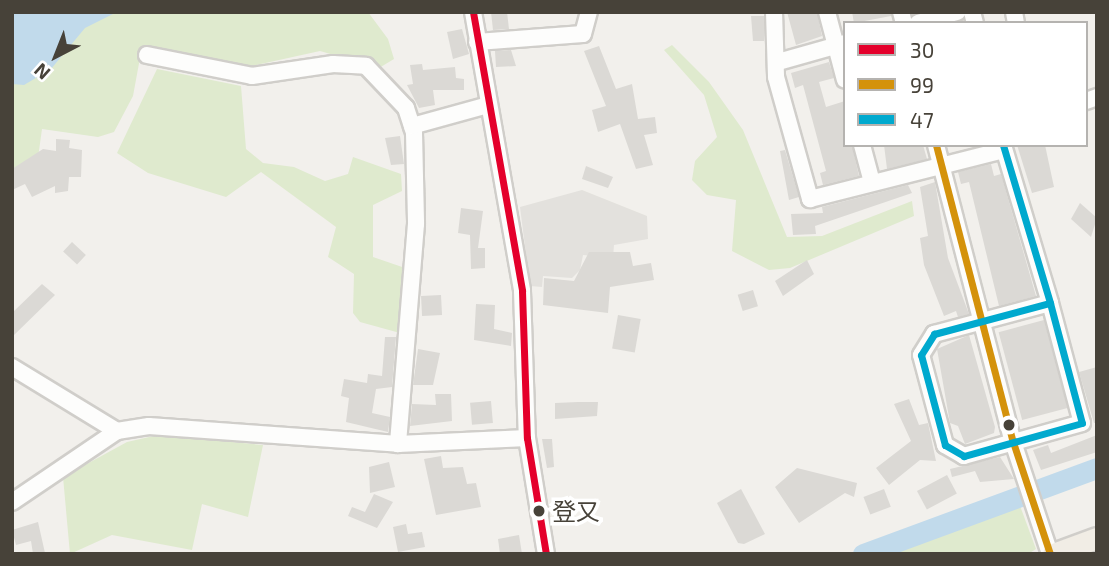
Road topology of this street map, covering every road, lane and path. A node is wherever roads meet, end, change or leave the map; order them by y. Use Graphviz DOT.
graph roads {
  1 [pos="473,12"];
  2 [pos="589,12"];
  3 [pos="774,12"];
  4 [pos="827,12"];
  5 [pos="957,12"];
  6 [pos="925,21"];
  7 [pos="477,43"];
  8 [pos="840,44"];
  9 [pos="147,55"];
  10 [pos="778,62"];
  11 [pos="843,66"];
  12 [pos="488,105"];
  13 [pos="411,125"];
  14 [pos="863,147"];
  15 [pos="937,147"];
  16 [pos="1004,147"];
  17 [pos="941,164"];
  18 [pos="872,182"];
  19 [pos="1050,303"];
  20 [pos="981,321"];
  21 [pos="12,367"];
  22 [pos="117,431"];
  23 [pos="527,438"];
  24 [pos="1013,442"];
  25 [pos="398,444"];
  26 [pos="12,502"];
  27 [pos="1097,538"];
  28 [pos="546,554"];
  29 [pos="1052,554"];
  1 -- 7 [label="street"];
  2 -- 7 [label="street"];
  3 -- 10 [label="street"];
  4 -- 8 [label="street"];
  5 -- 6 [label="street"];
  7 -- 12 [label="street"];
  8 -- 10 [label="street"];
  8 -- 11 [label="street"];
  9 -- 13 [label="street"];
  10 -- 18 [label="street"];
  12 -- 13 [label="street"];
  12 -- 23 [label="street"];
  13 -- 25 [label="street"];
  14 -- 18 [label="street"];
  15 -- 17 [label="street"];
  16 -- 17 [label="street"];
  16 -- 19 [label="street"];
  17 -- 18 [label="street"];
  17 -- 20 [label="street"];
  19 -- 20 [label="street"];
  19 -- 24 [label="street"];
  20 -- 24 [label="street"];
  20 -- 24 [label="street"];
  21 -- 22 [label="street"];
  22 -- 25 [label="street"];
  22 -- 26 [label="street"];
  23 -- 25 [label="street"];
  23 -- 28 [label="street"];
  24 -- 29 [label="street"];
  27 -- 29 [label="main road"];
}
